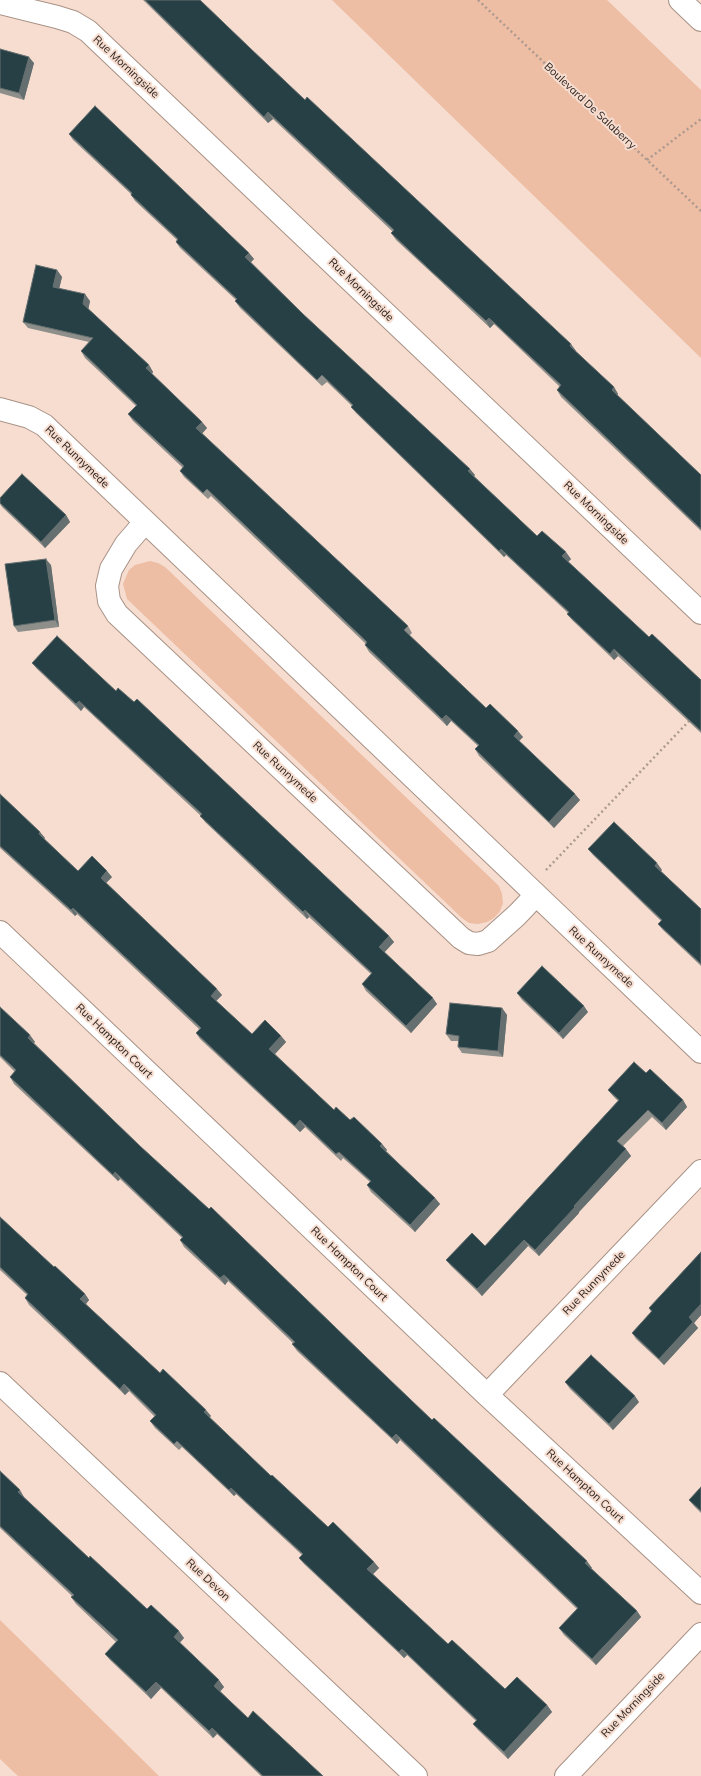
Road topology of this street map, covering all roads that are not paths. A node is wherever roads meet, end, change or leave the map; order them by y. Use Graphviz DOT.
graph roads {
  1 [pos="680,0"];
  2 [pos="0,3"];
  3 [pos="701,20"];
  4 [pos="0,409"];
  5 [pos="145,522"];
  6 [pos="701,613"];
  7 [pos="536,895"];
  8 [pos="0,932"];
  9 [pos="701,1052"];
  10 [pos="701,1171"];
  11 [pos="0,1383"];
  12 [pos="487,1395"];
  13 [pos="701,1593"];
  14 [pos="701,1634"];
  15 [pos="416,1776"];
  16 [pos="566,1776"];
  1 -- 3 [label="street"];
  2 -- 6 [label="street, Rue Morningside"];
  4 -- 5 [label="street, Rue Runnymede"];
  5 -- 7 [label="street, Rue Runnymede"];
  5 -- 7 [label="street, Rue Runnymede"];
  7 -- 9 [label="street, Rue Runnymede"];
  8 -- 12 [label="street, Rue Hampton Court"];
  10 -- 12 [label="street, Rue Runnymede"];
  11 -- 15 [label="street, Rue Devon"];
  12 -- 13 [label="street, Rue Hampton Court"];
  14 -- 16 [label="street, Rue Morningside"];
}
